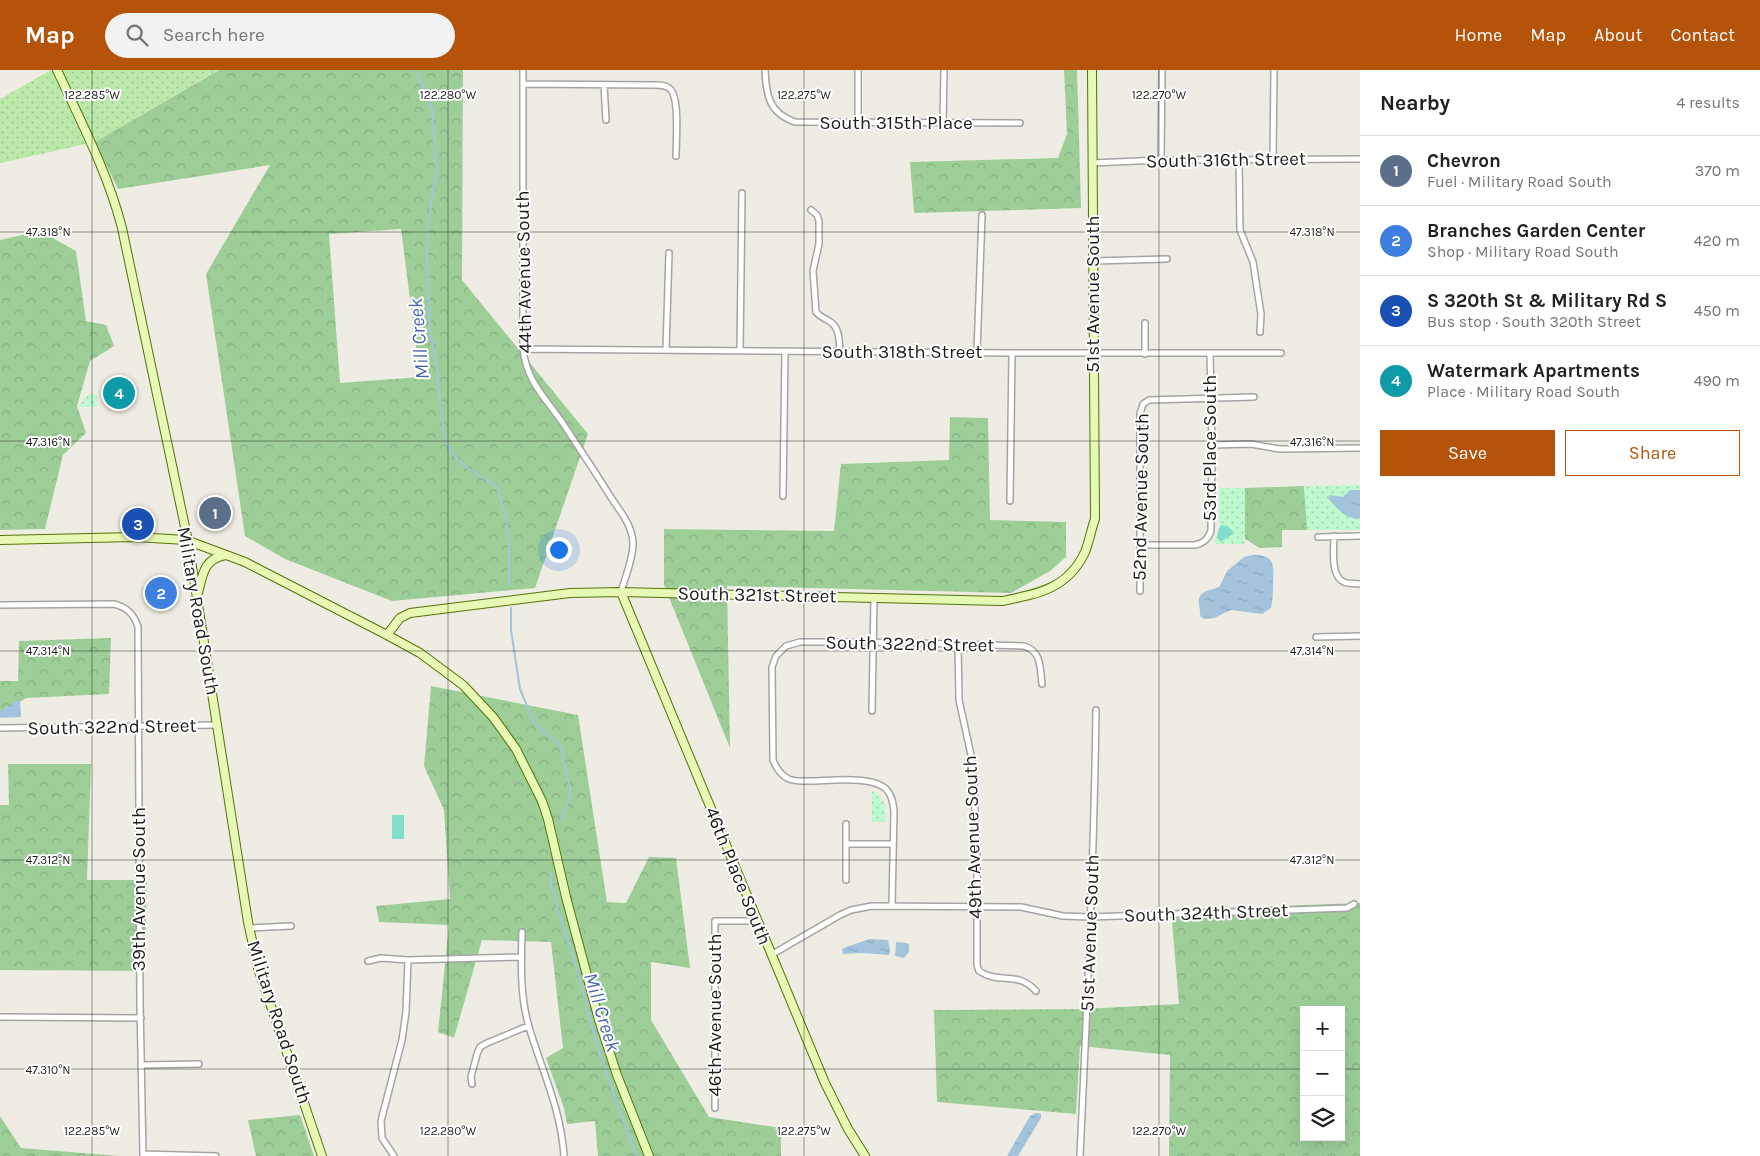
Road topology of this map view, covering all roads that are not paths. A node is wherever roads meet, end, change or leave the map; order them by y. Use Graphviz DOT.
graph roads {
  1 [pos="57,70"];
  2 [pos="523,70"];
  3 [pos="765,70"];
  4 [pos="858,70"];
  5 [pos="944,70"];
  6 [pos="1092,70"];
  7 [pos="1162,70"];
  8 [pos="1274,70"];
  9 [pos="523,84"];
  10 [pos="604,85"];
  11 [pos="606,120"];
  12 [pos="858,123"];
  13 [pos="942,123"];
  14 [pos="1020,123"];
  15 [pos="676,156"];
  16 [pos="1360,158"];
  17 [pos="1273,159"];
  18 [pos="1161,160"];
  19 [pos="1239,160"];
  20 [pos="1092,163"];
  21 [pos="742,193"];
  22 [pos="811,210"];
  23 [pos="982,214"];
  24 [pos="669,253"];
  25 [pos="1167,259"];
  26 [pos="1093,261"];
  27 [pos="1145,323"];
  28 [pos="1260,332"];
  29 [pos="524,349"];
  30 [pos="666,350"];
  31 [pos="740,351"];
  32 [pos="785,351"];
  33 [pos="840,351"];
  34 [pos="977,352"];
  35 [pos="1012,353"];
  36 [pos="1280,353"];
  37 [pos="1094,354"];
  38 [pos="1145,354"];
  39 [pos="1210,354"];
  40 [pos="1254,397"];
  41 [pos="1211,398"];
  42 [pos="1212,445"];
  43 [pos="1360,448"];
  44 [pos="783,496"];
  45 [pos="1010,501"];
  46 [pos="1094,519"];
  47 [pos="1334,536"];
  48 [pos="1360,536"];
  49 [pos="1318,537"];
  50 [pos="0,540"];
  51 [pos="188,541"];
  52 [pos="1140,545"];
  53 [pos="226,554"];
  54 [pos="1360,584"];
  55 [pos="1140,591"];
  56 [pos="621,592"];
  57 [pos="197,597"];
  58 [pos="874,598"];
  59 [pos="0,605"];
  60 [pos="387,635"];
  61 [pos="1360,636"];
  62 [pos="1316,637"];
  63 [pos="873,642"];
  64 [pos="958,644"];
  65 [pos="1042,684"];
  66 [pos="1096,710"];
  67 [pos="872,712"];
  68 [pos="218,725"];
  69 [pos="138,726"];
  70 [pos="0,728"];
  71 [pos="846,824"];
  72 [pos="846,844"];
  73 [pos="893,844"];
  74 [pos="846,880"];
  75 [pos="1354,904"];
  76 [pos="892,905"];
  77 [pos="977,906"];
  78 [pos="1090,918"];
  79 [pos="757,921"];
  80 [pos="291,926"];
  81 [pos="250,928"];
  82 [pos="522,932"];
  83 [pos="771,955"];
  84 [pos="521,958"];
  85 [pos="408,960"];
  86 [pos="368,961"];
  87 [pos="1036,991"];
  88 [pos="0,1017"];
  89 [pos="140,1018"];
  90 [pos="528,1026"];
  91 [pos="199,1064"];
  92 [pos="141,1065"];
  93 [pos="472,1084"];
  94 [pos="715,1108"];
  95 [pos="143,1155"];
  96 [pos="216,1156"];
  97 [pos="322,1156"];
  98 [pos="394,1156"];
  99 [pos="564,1156"];
  100 [pos="649,1156"];
  101 [pos="865,1156"];
  102 [pos="1080,1156"];
  1 -- 51 [label="main road, Military Road South"];
  2 -- 9 [label="street, 44th Avenue South"];
  3 -- 12 [label="street, South 315th Place"];
  4 -- 12 [label="street"];
  5 -- 13 [label="street"];
  6 -- 20 [label="main road, 51st Avenue South"];
  7 -- 18 [label="street"];
  8 -- 17 [label="street"];
  9 -- 10 [label="street"];
  9 -- 29 [label="street, 44th Avenue South"];
  10 -- 11 [label="street"];
  10 -- 15 [label="street"];
  12 -- 13 [label="street, South 315th Place"];
  13 -- 14 [label="street, South 315th Place"];
  16 -- 17 [label="street, South 316th Street"];
  17 -- 19 [label="street, South 316th Street"];
  18 -- 19 [label="street, South 316th Street"];
  18 -- 20 [label="street, South 316th Street"];
  19 -- 28 [label="street"];
  20 -- 26 [label="main road, 51st Avenue South"];
  21 -- 31 [label="street"];
  22 -- 33 [label="street"];
  23 -- 34 [label="street"];
  24 -- 30 [label="street"];
  25 -- 26 [label="street"];
  26 -- 37 [label="main road, 51st Avenue South"];
  27 -- 38 [label="street"];
  29 -- 30 [label="street, South 318th Street"];
  29 -- 56 [label="street, 44th Avenue South"];
  30 -- 31 [label="street, South 318th Street"];
  31 -- 32 [label="street, South 318th Street"];
  32 -- 33 [label="street, South 318th Street"];
  32 -- 44 [label="street"];
  33 -- 34 [label="street, South 318th Street"];
  34 -- 35 [label="street, South 318th Street"];
  35 -- 37 [label="street, South 318th Street"];
  35 -- 45 [label="street"];
  36 -- 39 [label="street, South 318th Street"];
  37 -- 38 [label="street, South 318th Street"];
  37 -- 46 [label="main road, 51st Avenue South"];
  38 -- 39 [label="street, South 318th Street"];
  39 -- 41 [label="street, 53rd Place South"];
  40 -- 41 [label="street"];
  41 -- 42 [label="street, 53rd Place South"];
  41 -- 52 [label="street, 52nd Avenue South"];
  42 -- 43 [label="street"];
  42 -- 52 [label="street, 53rd Place South"];
  46 -- 58 [label="main road, South 321st Street"];
  47 -- 48 [label="street"];
  47 -- 49 [label="street"];
  47 -- 54 [label="street"];
  50 -- 51 [label="main road"];
  51 -- 53 [label="main road"];
  51 -- 57 [label="main road, Military Road South"];
  52 -- 55 [label="street, 52nd Avenue South"];
  53 -- 57 [label="main road"];
  53 -- 60 [label="main road"];
  56 -- 58 [label="main road, South 321st Street"];
  56 -- 60 [label="main road, South 321st Street"];
  56 -- 79 [label="main road, 46th Place South"];
  57 -- 68 [label="main road, Military Road South"];
  58 -- 63 [label="street"];
  59 -- 69 [label="street, 39th Avenue South"];
  60 -- 100 [label="main road"];
  61 -- 62 [label="street"];
  63 -- 64 [label="street, South 322nd Street"];
  63 -- 67 [label="street"];
  63 -- 73 [label="street, South 322nd Street"];
  64 -- 65 [label="street, South 322nd Street"];
  64 -- 77 [label="street, 49th Avenue South"];
  66 -- 78 [label="street, 51st Avenue South"];
  68 -- 69 [label="street, South 322nd Street"];
  68 -- 81 [label="main road, Military Road South"];
  69 -- 70 [label="street, South 322nd Street"];
  69 -- 89 [label="street, 39th Avenue South"];
  71 -- 72 [label="street"];
  72 -- 73 [label="street"];
  72 -- 74 [label="street"];
  73 -- 76 [label="street"];
  75 -- 78 [label="street, South 324th Street"];
  76 -- 77 [label="street, South 324th Street"];
  76 -- 83 [label="street, South 324th Street"];
  77 -- 78 [label="street, South 324th Street"];
  77 -- 87 [label="street, 49th Avenue South"];
  78 -- 102 [label="street, 51st Avenue South"];
  79 -- 83 [label="main road, 46th Place South"];
  79 -- 94 [label="street, 46th Avenue South"];
  80 -- 81 [label="street"];
  81 -- 97 [label="main road, Military Road South"];
  82 -- 84 [label="street"];
  83 -- 101 [label="main road, 46th Place South"];
  84 -- 85 [label="street"];
  84 -- 90 [label="street"];
  85 -- 86 [label="street"];
  85 -- 98 [label="street"];
  88 -- 89 [label="street"];
  89 -- 92 [label="street, 39th Avenue South"];
  90 -- 93 [label="street"];
  90 -- 99 [label="street"];
  91 -- 92 [label="street"];
  92 -- 95 [label="street, 39th Avenue South"];
  95 -- 96 [label="street"];
}
